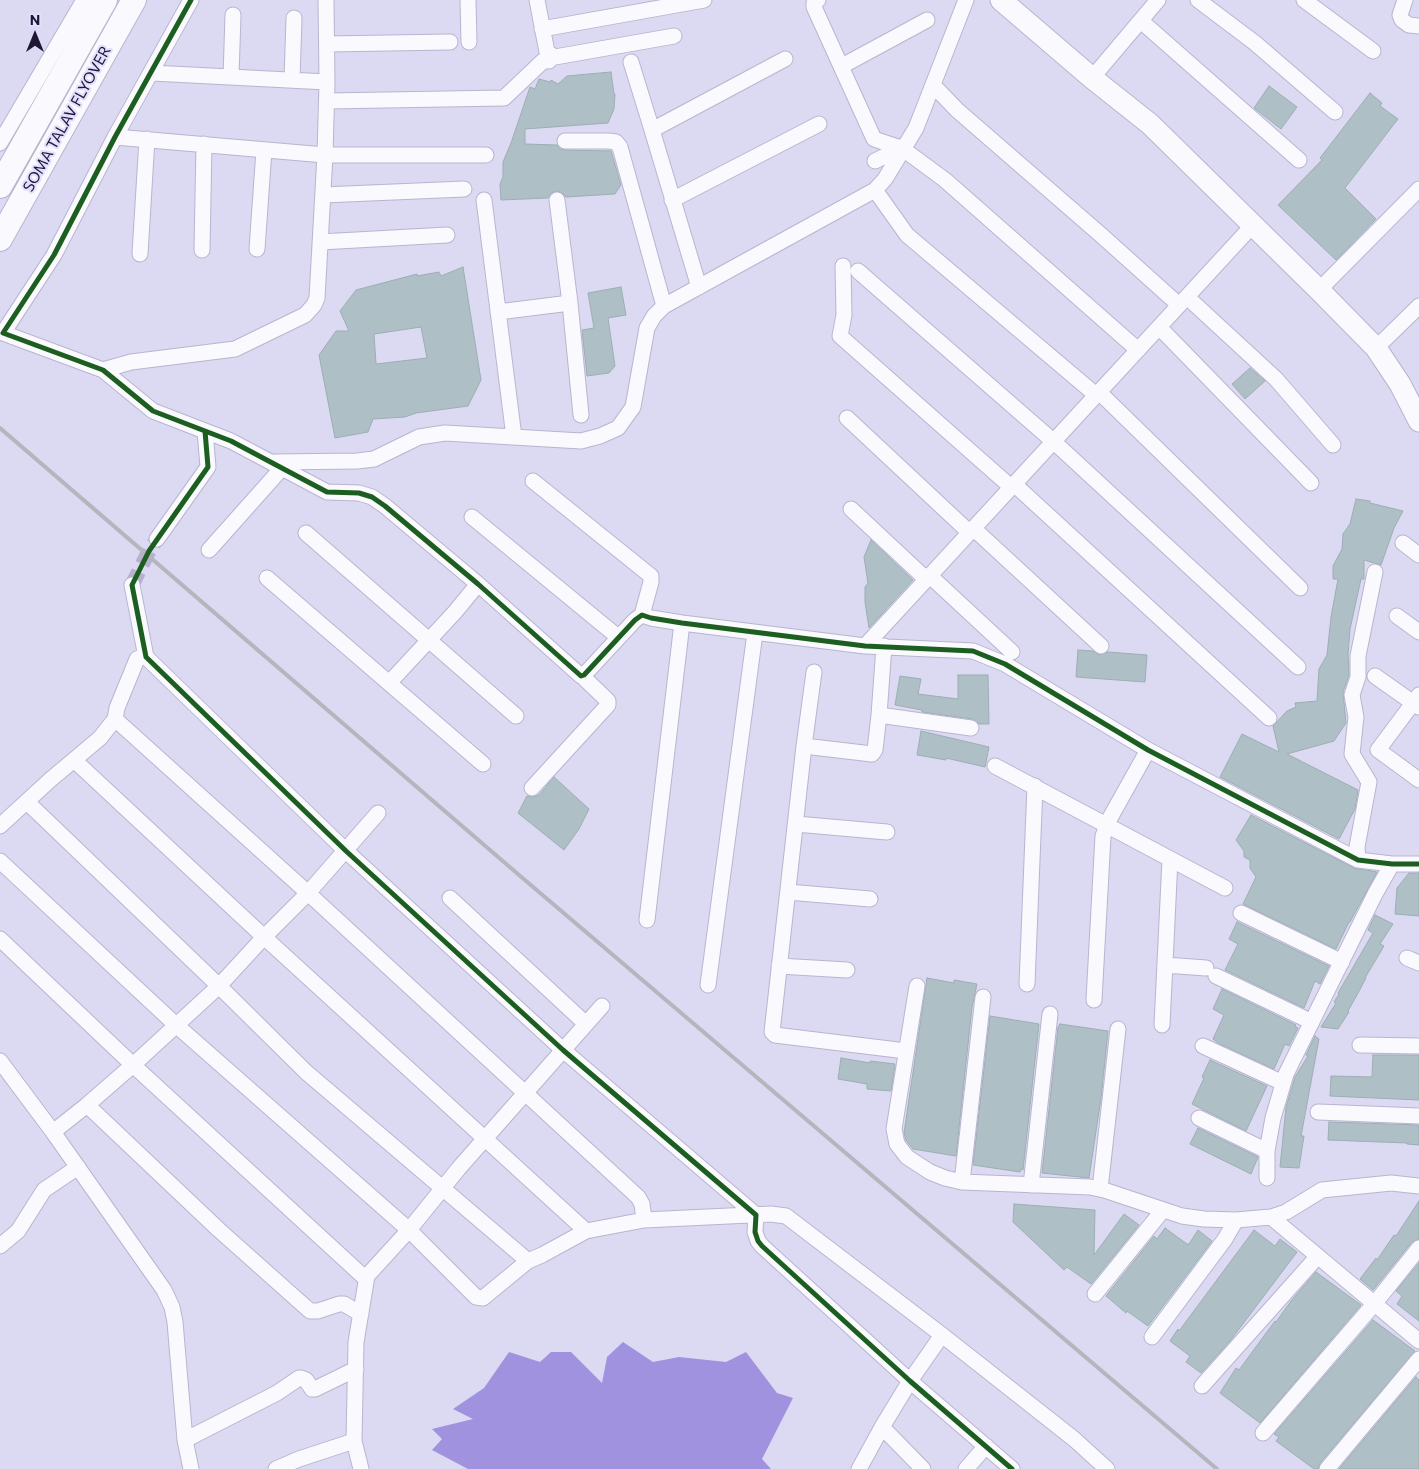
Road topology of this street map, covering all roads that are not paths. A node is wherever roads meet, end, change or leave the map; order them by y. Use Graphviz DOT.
graph roads {
  1 [pos="84,0"];
  2 [pos="105,0"];
  3 [pos="134,0"];
  4 [pos="191,0"];
  5 [pos="326,0"];
  6 [pos="468,0"];
  7 [pos="537,0"];
  8 [pos="704,0"];
  9 [pos="818,0"];
  10 [pos="966,0"];
  11 [pos="1001,0"];
  12 [pos="1158,0"];
  13 [pos="1198,0"];
  14 [pos="1304,0"];
  15 [pos="1405,0"];
  16 [pos="233,15"];
  17 [pos="294,18"];
  18 [pos="927,20"];
  19 [pos="1141,21"];
  20 [pos="1419,26"];
  21 [pos="542,28"];
  22 [pos="674,36"];
  23 [pos="450,42"];
  24 [pos="469,42"];
  25 [pos="327,44"];
  26 [pos="1373,51"];
  27 [pos="785,60"];
  28 [pos="549,61"];
  29 [pos="631,62"];
  30 [pos="842,66"];
  31 [pos="152,73"];
  32 [pos="231,77"];
  33 [pos="1092,78"];
  34 [pos="292,80"];
  35 [pos="327,82"];
  36 [pos="933,85"];
  37 [pos="327,101"];
  38 [pos="1335,112"];
  39 [pos="818,124"];
  40 [pos="652,130"];
  41 [pos="115,137"];
  42 [pos="147,139"];
  43 [pos="565,141"];
  44 [pos="0,143"];
  45 [pos="204,144"];
  46 [pos="903,149"];
  47 [pos="264,150"];
  48 [pos="326,155"];
  49 [pos="486,155"];
  50 [pos="1299,160"];
  51 [pos="875,161"];
  52 [pos="0,186"];
  53 [pos="464,189"];
  54 [pos="1419,189"];
  55 [pos="875,190"];
  56 [pos="323,194"];
  57 [pos="484,200"];
  58 [pos="556,200"];
  59 [pos="672,200"];
  60 [pos="1253,225"];
  61 [pos="447,235"];
  62 [pos="0,239"];
  63 [pos="320,242"];
  64 [pos="257,249"];
  65 [pos="202,250"];
  66 [pos="140,254"];
  67 [pos="843,266"];
  68 [pos="858,271"];
  69 [pos="699,287"];
  70 [pos="1319,290"];
  71 [pos="1183,301"];
  72 [pos="570,303"];
  73 [pos="664,306"];
  74 [pos="1419,306"];
  75 [pos="498,312"];
  76 [pos="1159,326"];
  77 [pos="2,332"];
  78 [pos="1376,348"];
  79 [pos="1138,350"];
  80 [pos="102,370"];
  81 [pos="1097,394"];
  82 [pos="1417,411"];
  83 [pos="581,415"];
  84 [pos="847,418"];
  85 [pos="205,431"];
  86 [pos="514,437"];
  87 [pos="1053,441"];
  88 [pos="1334,445"];
  89 [pos="277,465"];
  90 [pos="534,481"];
  91 [pos="1311,483"];
  92 [pos="1012,486"];
  93 [pos="851,509"];
  94 [pos="472,517"];
  95 [pos="971,530"];
  96 [pos="306,533"];
  97 [pos="157,539"];
  98 [pos="1402,543"];
  99 [pos="209,550"];
  100 [pos="1419,555"];
  101 [pos="1375,572"];
  102 [pos="927,577"];
  103 [pos="267,578"];
  104 [pos="478,584"];
  105 [pos="132,585"];
  106 [pos="1300,588"];
  107 [pos="642,615"];
  108 [pos="1397,616"];
  109 [pos="682,623"];
  110 [pos="1419,632"];
  111 [pos="755,633"];
  112 [pos="618,637"];
  113 [pos="429,640"];
  114 [pos="865,646"];
  115 [pos="884,646"];
  116 [pos="1101,646"];
  117 [pos="1012,652"];
  118 [pos="146,657"];
  119 [pos="1298,667"];
  120 [pos="814,672"];
  121 [pos="582,676"];
  122 [pos="1376,676"];
  123 [pos="389,683"];
  124 [pos="1417,702"];
  125 [pos="878,714"];
  126 [pos="516,716"];
  127 [pos="1269,718"];
  128 [pos="114,719"];
  129 [pos="971,728"];
  130 [pos="804,746"];
  131 [pos="1148,750"];
  132 [pos="74,760"];
  133 [pos="483,764"];
  134 [pos="995,766"];
  135 [pos="1419,780"];
  136 [pos="1035,786"];
  137 [pos="532,788"];
  138 [pos="27,802"];
  139 [pos="378,813"];
  140 [pos="796,824"];
  141 [pos="1107,825"];
  142 [pos="0,826"];
  143 [pos="887,832"];
  144 [pos="346,851"];
  145 [pos="1170,859"];
  146 [pos="1358,860"];
  147 [pos="0,861"];
  148 [pos="1392,864"];
  149 [pos="1419,864"];
  150 [pos="1225,888"];
  151 [pos="788,892"];
  152 [pos="308,894"];
  153 [pos="450,898"];
  154 [pos="870,899"];
  155 [pos="1241,913"];
  156 [pos="647,920"];
  157 [pos="264,936"];
  158 [pos="0,939"];
  159 [pos="1342,962"];
  160 [pos="1164,965"];
  161 [pos="779,966"];
  162 [pos="847,970"];
  163 [pos="1027,984"];
  164 [pos="708,985"];
  165 [pos="219,986"];
  166 [pos="917,986"];
  167 [pos="983,997"];
  168 [pos="1094,1000"];
  169 [pos="602,1006"];
  170 [pos="1050,1014"];
  171 [pos="1312,1022"];
  172 [pos="586,1024"];
  173 [pos="176,1025"];
  174 [pos="1162,1025"];
  175 [pos="1118,1029"];
  176 [pos="1360,1045"];
  177 [pos="1203,1046"];
  178 [pos="1419,1046"];
  179 [pos="564,1050"];
  180 [pos="906,1051"];
  181 [pos="0,1060"];
  182 [pos="133,1065"];
  183 [pos="1283,1083"];
  184 [pos="526,1092"];
  185 [pos="87,1105"];
  186 [pos="1318,1112"];
  187 [pos="1419,1116"];
  188 [pos="1199,1118"];
  189 [pos="53,1132"];
  190 [pos="485,1138"];
  191 [pos="1266,1151"];
  192 [pos="74,1169"];
  193 [pos="1266,1178"];
  194 [pos="962,1182"];
  195 [pos="1031,1185"];
  196 [pos="1419,1186"];
  197 [pos="443,1188"];
  198 [pos="1100,1189"];
  199 [pos="1163,1210"];
  200 [pos="756,1215"];
  201 [pos="1271,1217"];
  202 [pos="644,1220"];
  203 [pos="1236,1220"];
  204 [pos="409,1230"];
  205 [pos="586,1231"];
  206 [pos="0,1246"];
  207 [pos="1419,1248"];
  208 [pos="1318,1256"];
  209 [pos="528,1261"];
  210 [pos="366,1279"];
  211 [pos="1095,1294"];
  212 [pos="1375,1303"];
  213 [pos="361,1314"];
  214 [pos="942,1335"];
  215 [pos="1152,1337"];
  216 [pos="1419,1341"];
  217 [pos="1419,1359"];
  218 [pos="356,1369"];
  219 [pos="910,1381"];
  220 [pos="1202,1386"];
  221 [pos="882,1427"];
  222 [pos="1263,1433"];
  223 [pos="185,1440"];
  224 [pos="354,1440"];
  225 [pos="986,1446"];
  226 [pos="191,1469"];
  227 [pos="276,1469"];
  228 [pos="361,1469"];
  229 [pos="859,1469"];
  230 [pos="923,1469"];
  231 [pos="966,1469"];
  232 [pos="1012,1469"];
  233 [pos="1106,1469"];
  234 [pos="1327,1469"];
  1 -- 44 [label="street"];
  2 -- 52 [label="main road, SOMA TALAV FLYOVER"];
  3 -- 62 [label="main road, SOMA TALAV FLYOVER"];
  4 -- 31 [label="street"];
  5 -- 25 [label="street"];
  6 -- 24 [label="street"];
  7 -- 21 [label="street"];
  8 -- 21 [label="street"];
  9 -- 30 [label="street"];
  10 -- 36 [label="street"];
  11 -- 33 [label="street"];
  12 -- 19 [label="street"];
  13 -- 38 [label="street"];
  14 -- 26 [label="street"];
  15 -- 20 [label="street"];
  16 -- 32 [label="street"];
  17 -- 34 [label="street"];
  18 -- 30 [label="street"];
  19 -- 33 [label="street"];
  19 -- 50 [label="street"];
  21 -- 22 [label="street"];
  23 -- 25 [label="street"];
  25 -- 35 [label="street"];
  27 -- 40 [label="street"];
  28 -- 37 [label="street"];
  29 -- 40 [label="street"];
  30 -- 51 [label="street"];
  31 -- 32 [label="street"];
  31 -- 41 [label="street"];
  32 -- 34 [label="street"];
  33 -- 60 [label="street"];
  34 -- 35 [label="street"];
  35 -- 37 [label="street"];
  36 -- 46 [label="street"];
  36 -- 71 [label="street"];
  37 -- 48 [label="street"];
  39 -- 59 [label="street"];
  40 -- 59 [label="street"];
  41 -- 42 [label="street"];
  41 -- 77 [label="street"];
  42 -- 45 [label="street"];
  42 -- 66 [label="street"];
  43 -- 73 [label="street"];
  45 -- 47 [label="street"];
  45 -- 65 [label="street"];
  46 -- 55 [label="street"];
  46 -- 79 [label="street"];
  47 -- 48 [label="street"];
  47 -- 64 [label="street"];
  48 -- 49 [label="street"];
  48 -- 56 [label="street"];
  53 -- 56 [label="street"];
  54 -- 70 [label="street"];
  55 -- 69 [label="street"];
  55 -- 81 [label="street"];
  56 -- 63 [label="street"];
  57 -- 75 [label="street"];
  58 -- 72 [label="street"];
  59 -- 69 [label="street"];
  60 -- 70 [label="street"];
  60 -- 71 [label="street"];
  61 -- 63 [label="street"];
  63 -- 80 [label="street"];
  67 -- 92 [label="street"];
  68 -- 87 [label="street"];
  69 -- 73 [label="street"];
  70 -- 78 [label="street"];
  71 -- 76 [label="street"];
  71 -- 88 [label="street"];
  72 -- 75 [label="street"];
  72 -- 83 [label="street"];
  73 -- 86 [label="street"];
  74 -- 78 [label="street"];
  75 -- 86 [label="street"];
  76 -- 79 [label="street"];
  76 -- 91 [label="street"];
  77 -- 80 [label="street"];
  78 -- 82 [label="street"];
  79 -- 81 [label="street"];
  80 -- 85 [label="street"];
  81 -- 87 [label="street"];
  81 -- 106 [label="street"];
  84 -- 95 [label="street"];
  85 -- 89 [label="street"];
  85 -- 97 [label="street"];
  86 -- 89 [label="street"];
  87 -- 92 [label="street"];
  87 -- 119 [label="street"];
  89 -- 99 [label="street"];
  89 -- 104 [label="street"];
  90 -- 107 [label="street"];
  92 -- 95 [label="street"];
  92 -- 127 [label="street"];
  93 -- 102 [label="street"];
  94 -- 112 [label="street"];
  95 -- 102 [label="street"];
  95 -- 116 [label="street"];
  96 -- 113 [label="street"];
  98 -- 100 [label="street"];
  101 -- 146 [label="street"];
  102 -- 114 [label="street"];
  102 -- 117 [label="street"];
  103 -- 123 [label="street"];
  104 -- 113 [label="street"];
  104 -- 121 [label="street"];
  105 -- 118 [label="street"];
  107 -- 109 [label="street"];
  107 -- 112 [label="street"];
  108 -- 110 [label="street"];
  109 -- 111 [label="street"];
  109 -- 156 [label="street"];
  111 -- 114 [label="street"];
  111 -- 164 [label="street"];
  112 -- 121 [label="street"];
  113 -- 123 [label="street"];
  113 -- 126 [label="street"];
  114 -- 115 [label="street"];
  115 -- 125 [label="street"];
  115 -- 131 [label="street"];
  118 -- 128 [label="street"];
  118 -- 144 [label="street"];
  120 -- 130 [label="street"];
  121 -- 137 [label="street"];
  122 -- 124 [label="street"];
  123 -- 133 [label="street"];
  124 -- 135 [label="street"];
  125 -- 129 [label="street"];
  125 -- 130 [label="street"];
  128 -- 132 [label="street"];
  128 -- 152 [label="street"];
  130 -- 140 [label="street"];
  131 -- 141 [label="street"];
  131 -- 146 [label="street"];
  132 -- 138 [label="street"];
  132 -- 157 [label="street"];
  134 -- 136 [label="street"];
  136 -- 141 [label="street"];
  136 -- 163 [label="street"];
  138 -- 142 [label="street"];
  138 -- 165 [label="street"];
  139 -- 144 [label="street"];
  140 -- 143 [label="street"];
  140 -- 151 [label="street"];
  141 -- 145 [label="street"];
  141 -- 168 [label="street"];
  144 -- 152 [label="street"];
  144 -- 179 [label="street"];
  145 -- 150 [label="street"];
  145 -- 160 [label="street"];
  146 -- 148 [label="street"];
  147 -- 173 [label="street"];
  148 -- 149 [label="street"];
  148 -- 159 [label="street"];
  151 -- 154 [label="street"];
  151 -- 161 [label="street"];
  152 -- 157 [label="street"];
  152 -- 184 [label="street"];
  153 -- 172 [label="street"];
  155 -- 159 [label="street"];
  157 -- 165 [label="street"];
  157 -- 190 [label="street"];
  158 -- 182 [label="street"];
  159 -- 171 [label="street"];
  160 -- 171 [label="street"];
  160 -- 174 [label="street"];
  161 -- 162 [label="street"];
  161 -- 180 [label="street"];
  165 -- 173 [label="street"];
  165 -- 197 [label="street"];
  166 -- 180 [label="street"];
  167 -- 194 [label="street"];
  169 -- 172 [label="street"];
  170 -- 195 [label="street"];
  171 -- 183 [label="street"];
  172 -- 179 [label="street"];
  173 -- 182 [label="street"];
  173 -- 204 [label="street"];
  175 -- 198 [label="street"];
  176 -- 178 [label="street"];
  177 -- 183 [label="street"];
  179 -- 184 [label="street"];
  179 -- 200 [label="street"];
  180 -- 194 [label="street"];
  181 -- 189 [label="street"];
  182 -- 185 [label="street"];
  182 -- 210 [label="street"];
  183 -- 191 [label="street"];
  184 -- 190 [label="street"];
  184 -- 202 [label="street"];
  185 -- 189 [label="street"];
  185 -- 213 [label="street"];
  186 -- 187 [label="street"];
  188 -- 191 [label="street"];
  189 -- 192 [label="street"];
  190 -- 197 [label="street"];
  190 -- 205 [label="street"];
  191 -- 193 [label="street"];
  192 -- 206 [label="street"];
  192 -- 223 [label="street"];
  194 -- 195 [label="street"];
  195 -- 198 [label="street"];
  196 -- 201 [label="street"];
  197 -- 204 [label="street"];
  197 -- 209 [label="street"];
  198 -- 199 [label="street"];
  199 -- 203 [label="street"];
  199 -- 211 [label="street"];
  200 -- 202 [label="street"];
  200 -- 214 [label="street"];
  200 -- 219 [label="street"];
  201 -- 203 [label="street"];
  201 -- 208 [label="street"];
  202 -- 205 [label="street"];
  203 -- 215 [label="street"];
  204 -- 209 [label="street"];
  204 -- 210 [label="street"];
  205 -- 209 [label="street"];
  207 -- 212 [label="street"];
  208 -- 212 [label="street"];
  208 -- 220 [label="street"];
  210 -- 213 [label="street"];
  212 -- 216 [label="street"];
  212 -- 222 [label="street"];
  213 -- 218 [label="street"];
  214 -- 219 [label="street"];
  214 -- 233 [label="street"];
  217 -- 234 [label="street"];
  218 -- 223 [label="street"];
  218 -- 224 [label="street"];
  219 -- 221 [label="street"];
  219 -- 225 [label="street"];
  221 -- 229 [label="street"];
  221 -- 230 [label="street"];
  223 -- 226 [label="street"];
  224 -- 227 [label="street"];
  224 -- 228 [label="street"];
  225 -- 231 [label="street"];
  225 -- 232 [label="street"];
}
